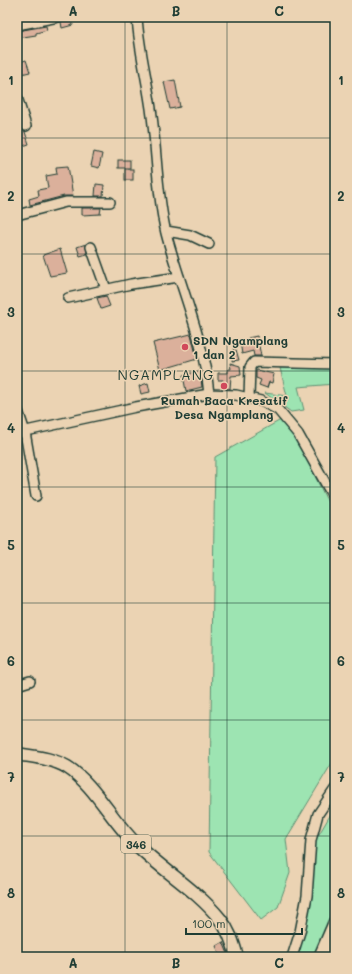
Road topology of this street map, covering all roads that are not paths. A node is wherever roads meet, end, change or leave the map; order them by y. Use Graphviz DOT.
graph roads {
  1 [pos="58,17"];
  2 [pos="137,17"];
  3 [pos="17,25"];
  4 [pos="17,97"];
  5 [pos="26,126"];
  6 [pos="110,202"];
  7 [pos="17,215"];
  8 [pos="166,231"];
  9 [pos="209,244"];
  10 [pos="91,247"];
  11 [pos="179,277"];
  12 [pos="106,290"];
  13 [pos="68,298"];
  14 [pos="335,364"];
  15 [pos="209,394"];
  16 [pos="250,398"];
  17 [pos="17,408"];
  18 [pos="21,433"];
  19 [pos="36,496"];
  20 [pos="335,499"];
  21 [pos="30,681"];
  22 [pos="17,685"];
  23 [pos="17,754"];
  24 [pos="335,789"];
  25 [pos="335,922"];
  26 [pos="237,957"];
  27 [pos="292,957"];
  28 [pos="320,957"];
  1 -- 3 [label="street"];
  2 -- 8 [label="street"];
  4 -- 5 [label="street"];
  6 -- 7 [label="street"];
  8 -- 9 [label="street"];
  8 -- 11 [label="street"];
  10 -- 12 [label="street"];
  11 -- 12 [label="street"];
  11 -- 15 [label="street"];
  12 -- 13 [label="street"];
  14 -- 16 [label="street"];
  15 -- 16 [label="street"];
  15 -- 18 [label="street"];
  16 -- 20 [label="street"];
  17 -- 18 [label="street"];
  18 -- 19 [label="street"];
  21 -- 22 [label="street"];
  23 -- 26 [label="main road, 346"];
  24 -- 27 [label="street"];
  25 -- 28 [label="main road"];
}
